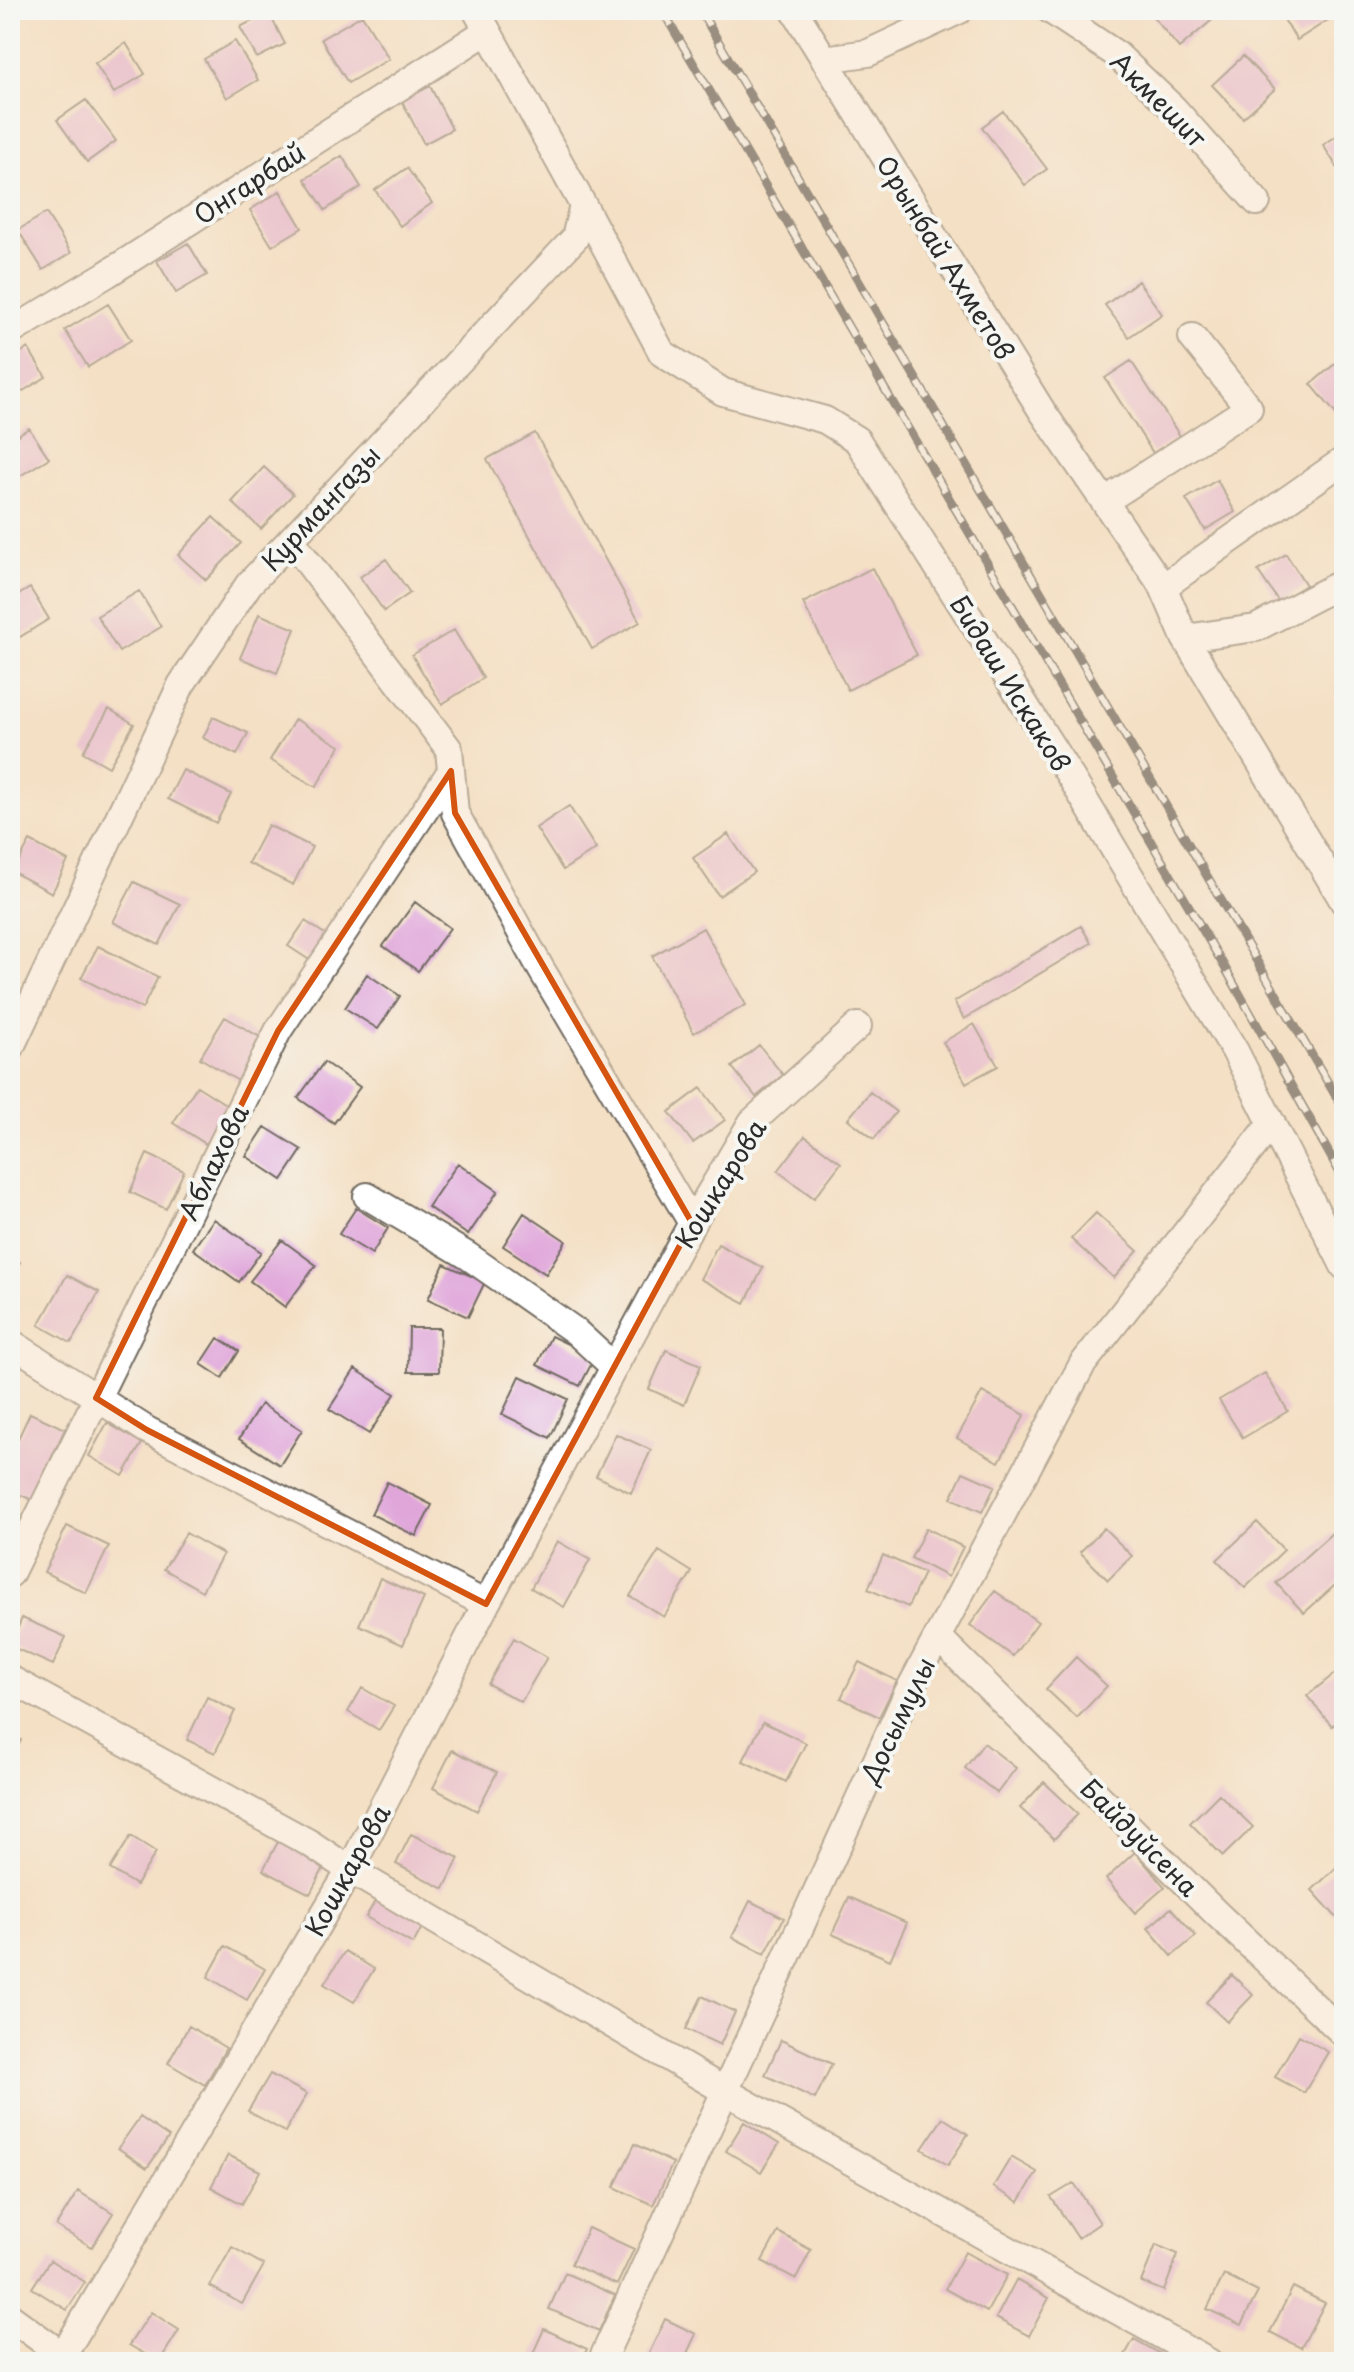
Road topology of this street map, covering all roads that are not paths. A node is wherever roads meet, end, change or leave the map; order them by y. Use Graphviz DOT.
graph roads {
  1 [pos="794,10"];
  2 [pos="1050,10"];
  3 [pos="960,11"];
  4 [pos="481,20"];
  5 [pos="824,59"];
  6 [pos="1257,202"];
  7 [pos="583,205"];
  8 [pos="10,332"];
  9 [pos="1192,337"];
  10 [pos="1344,460"];
  11 [pos="1105,501"];
  12 [pos="291,540"];
  13 [pos="1344,582"];
  14 [pos="1163,587"];
  15 [pos="1185,638"];
  16 [pos="451,771"];
  17 [pos="1344,902"];
  18 [pos="858,1026"];
  19 [pos="10,1049"];
  20 [pos="1272,1123"];
  21 [pos="367,1196"];
  22 [pos="692,1223"];
  23 [pos="1344,1266"];
  24 [pos="10,1342"];
  25 [pos="614,1367"];
  26 [pos="96,1398"];
  27 [pos="10,1574"];
  28 [pos="486,1604"];
  29 [pos="938,1637"];
  30 [pos="10,1679"];
  31 [pos="350,1870"];
  32 [pos="1344,2034"];
  33 [pos="725,2091"];
  34 [pos="10,2317"];
  35 [pos="65,2360"];
  36 [pos="601,2362"];
  37 [pos="1209,2362"];
  1 -- 5 [label="street, Орынбай Ахметов"];
  2 -- 6 [label="street, Акмешит"];
  3 -- 5 [label="street"];
  4 -- 7 [label="street"];
  4 -- 8 [label="street, Онгарбай"];
  5 -- 11 [label="street, Орынбай Ахметов"];
  7 -- 12 [label="street, Курмангазы"];
  7 -- 20 [label="street, Бидаш Искаков"];
  9 -- 11 [label="street"];
  10 -- 14 [label="street"];
  11 -- 14 [label="street, Орынбай Ахметов"];
  12 -- 16 [label="street"];
  12 -- 19 [label="street, Курмангазы"];
  13 -- 15 [label="street"];
  14 -- 15 [label="street, Орынбай Ахметов"];
  15 -- 17 [label="street, Орынбай Ахметов"];
  16 -- 22 [label="street"];
  16 -- 26 [label="street, Аблахова"];
  18 -- 22 [label="street, Кошкарова"];
  20 -- 23 [label="street, Бидаш Искаков"];
  20 -- 29 [label="street, Досымулы"];
  21 -- 25 [label="street"];
  22 -- 25 [label="street, Кошкарова"];
  24 -- 26 [label="street"];
  25 -- 28 [label="street, Кошкарова"];
  26 -- 27 [label="street, Аблахова"];
  26 -- 28 [label="street"];
  28 -- 31 [label="street, Кошкарова"];
  29 -- 32 [label="street, Байдуйсена"];
  29 -- 33 [label="street, Досымулы"];
  30 -- 31 [label="street"];
  31 -- 33 [label="street"];
  31 -- 35 [label="street, Кошкарова"];
  33 -- 36 [label="street, Досымулы"];
  33 -- 37 [label="street"];
  34 -- 35 [label="street"];
}
